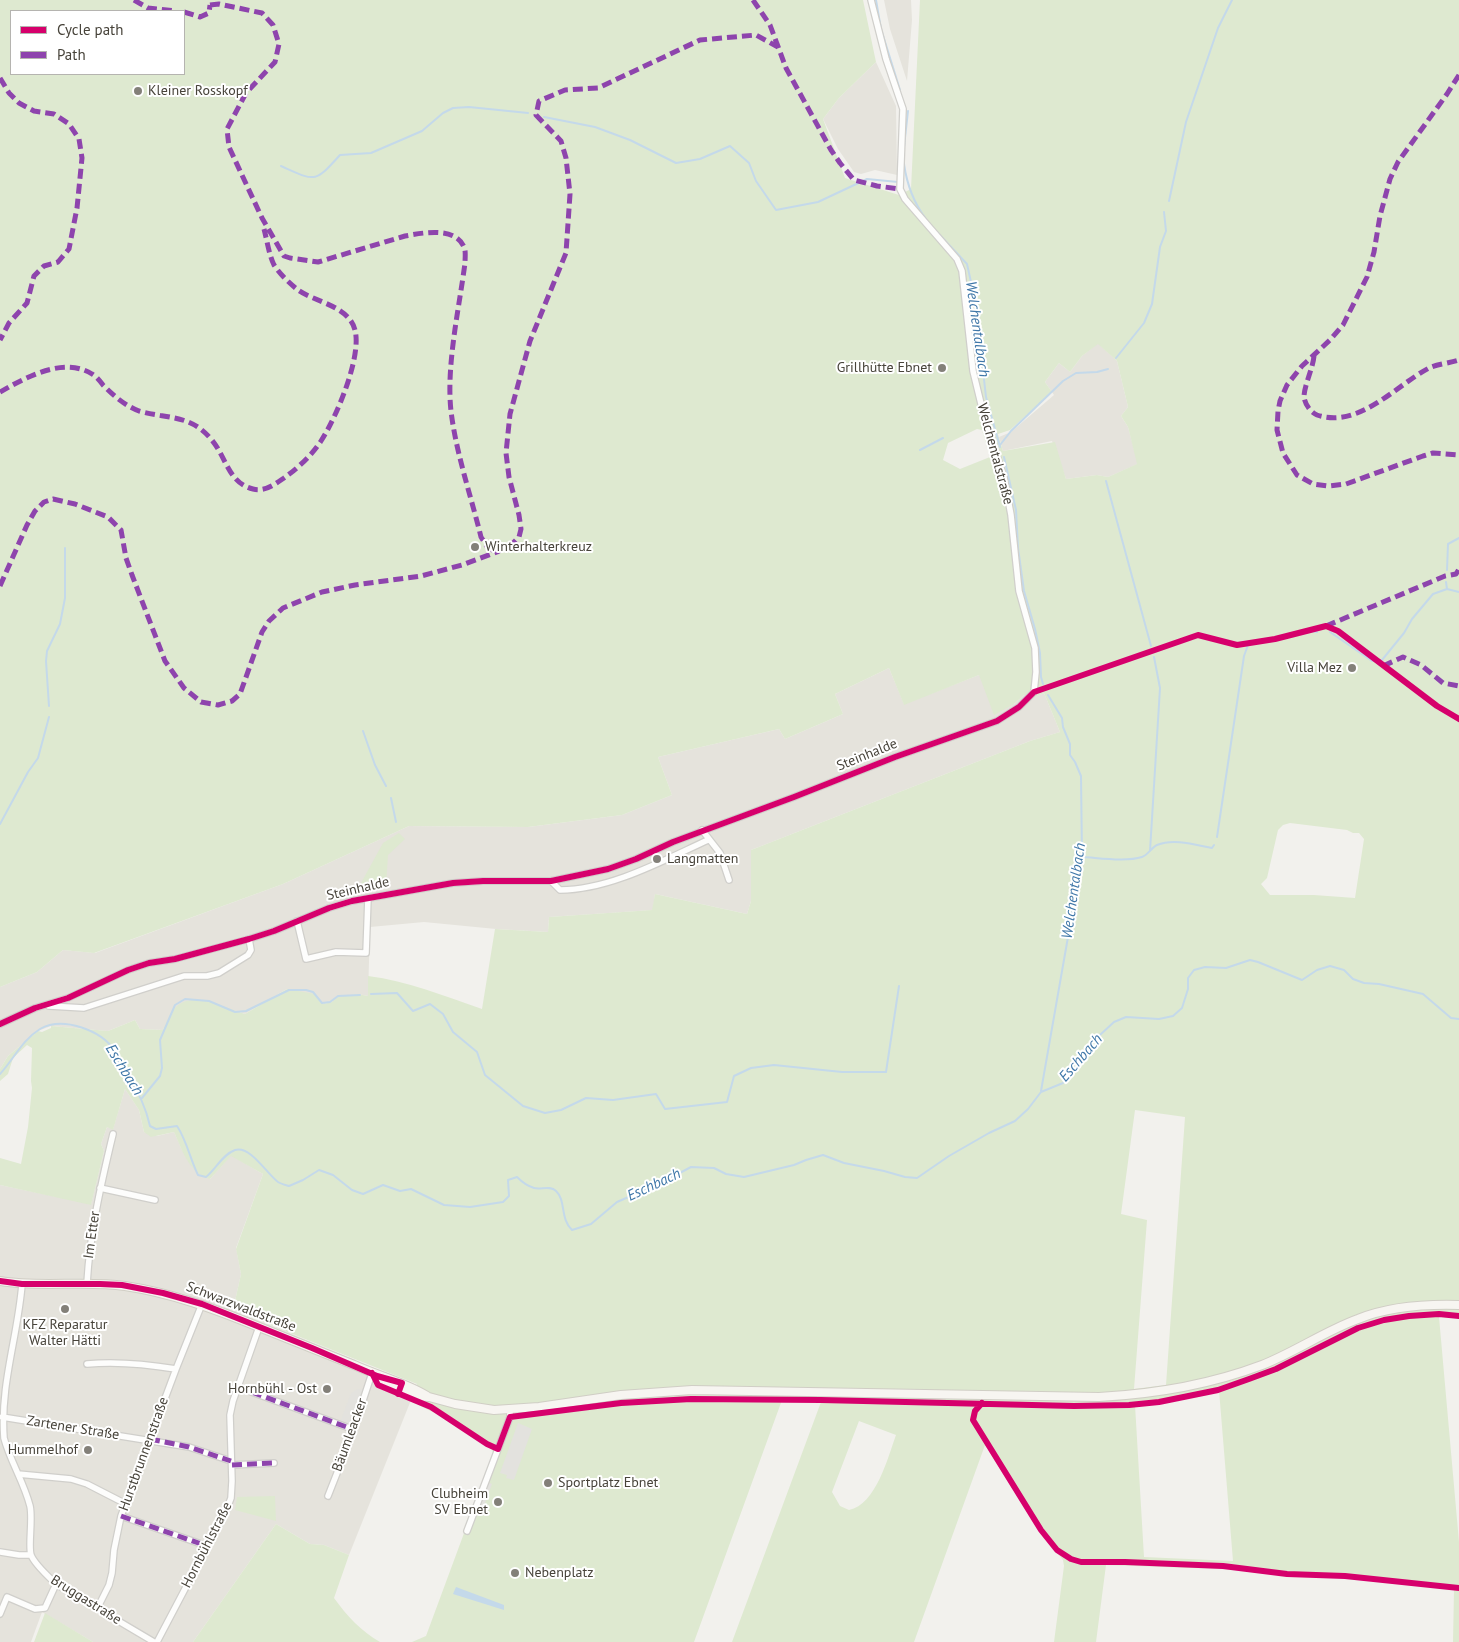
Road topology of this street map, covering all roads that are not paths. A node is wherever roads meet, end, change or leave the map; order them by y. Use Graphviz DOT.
graph roads {
  1 [pos="871,0"];
  2 [pos="1034,692"];
  3 [pos="702,830"];
  4 [pos="708,840"];
  5 [pos="729,880"];
  6 [pos="551,881"];
  7 [pos="368,898"];
  8 [pos="297,921"];
  9 [pos="249,939"];
  10 [pos="45,1006"];
  11 [pos="0,1024"];
  12 [pos="113,1134"];
  13 [pos="100,1188"];
  14 [pos="155,1200"];
  15 [pos="0,1281"];
  16 [pos="87,1283"];
  17 [pos="22,1284"];
  18 [pos="202,1304"];
  19 [pos="1459,1306"];
  20 [pos="259,1327"];
  21 [pos="87,1364"];
  22 [pos="176,1369"];
  23 [pos="375,1375"];
  24 [pos="238,1387"];
  25 [pos="510,1410"];
  26 [pos="2,1417"];
  27 [pos="352,1429"];
  28 [pos="2,1438"];
  29 [pos="150,1439"];
  30 [pos="232,1463"];
  31 [pos="274,1463"];
  32 [pos="18,1474"];
  33 [pos="328,1496"];
  34 [pos="126,1504"];
  35 [pos="121,1516"];
  36 [pos="467,1531"];
  37 [pos="207,1546"];
  38 [pos="0,1552"];
  39 [pos="31,1555"];
  40 [pos="56,1584"];
  41 [pos="98,1607"];
  42 [pos="0,1614"];
  43 [pos="156,1642"];
  1 -- 2 [label="street, Welchentalstraße"];
  2 -- 3 [label="street, Steinhalde"];
  3 -- 4 [label="street"];
  3 -- 6 [label="street, Steinhalde"];
  4 -- 5 [label="street"];
  4 -- 6 [label="street, Steinhalde"];
  6 -- 7 [label="street, Steinhalde"];
  7 -- 8 [label="street, Steinhalde"];
  7 -- 8 [label="street"];
  8 -- 9 [label="street, Steinhalde"];
  9 -- 10 [label="street, Steinhalde"];
  9 -- 10 [label="street, Steinhalde"];
  10 -- 11 [label="street, Steinhalde"];
  12 -- 13 [label="street, Im Etter"];
  13 -- 14 [label="street"];
  13 -- 16 [label="street, Im Etter"];
  15 -- 17 [label="main road, Schwarzwaldstraße"];
  16 -- 17 [label="main road, Schwarzwaldstraße"];
  16 -- 18 [label="main road, Schwarzwaldstraße"];
  17 -- 26 [label="street"];
  18 -- 20 [label="main road, Schwarzwaldstraße"];
  18 -- 22 [label="street, Hurstbrunnenstraße"];
  19 -- 25 [label="main road, Schwarzwaldstraße"];
  20 -- 23 [label="main road, Schwarzwaldstraße"];
  20 -- 24 [label="street, Hornbühlstraße"];
  21 -- 22 [label="street"];
  22 -- 29 [label="street, Hurstbrunnenstraße"];
  23 -- 25 [label="main road, Schwarzwaldstraße"];
  23 -- 27 [label="street, Bäumleacker"];
  24 -- 27 [label="street"];
  24 -- 30 [label="street, Hornbühlstraße"];
  25 -- 36 [label="street"];
  26 -- 28 [label="street"];
  26 -- 29 [label="street, Zartener Straße"];
  27 -- 33 [label="street, Bäumleacker"];
  28 -- 32 [label="street"];
  29 -- 30 [label="street, Zartener Straße"];
  29 -- 34 [label="street, Hurstbrunnenstraße"];
  30 -- 31 [label="street, Zartener Straße"];
  30 -- 37 [label="street, Hornbühlstraße"];
  32 -- 34 [label="street"];
  32 -- 39 [label="street"];
  34 -- 35 [label="street, Hurstbrunnenstraße"];
  35 -- 37 [label="street"];
  35 -- 41 [label="street, Hurstbrunnenstraße"];
  37 -- 43 [label="street, Hornbühlstraße"];
  38 -- 39 [label="street"];
  39 -- 40 [label="street, Bruggastraße"];
  40 -- 41 [label="street, Bruggastraße"];
  40 -- 42 [label="street"];
  41 -- 43 [label="street, Bruggastraße"];
}
